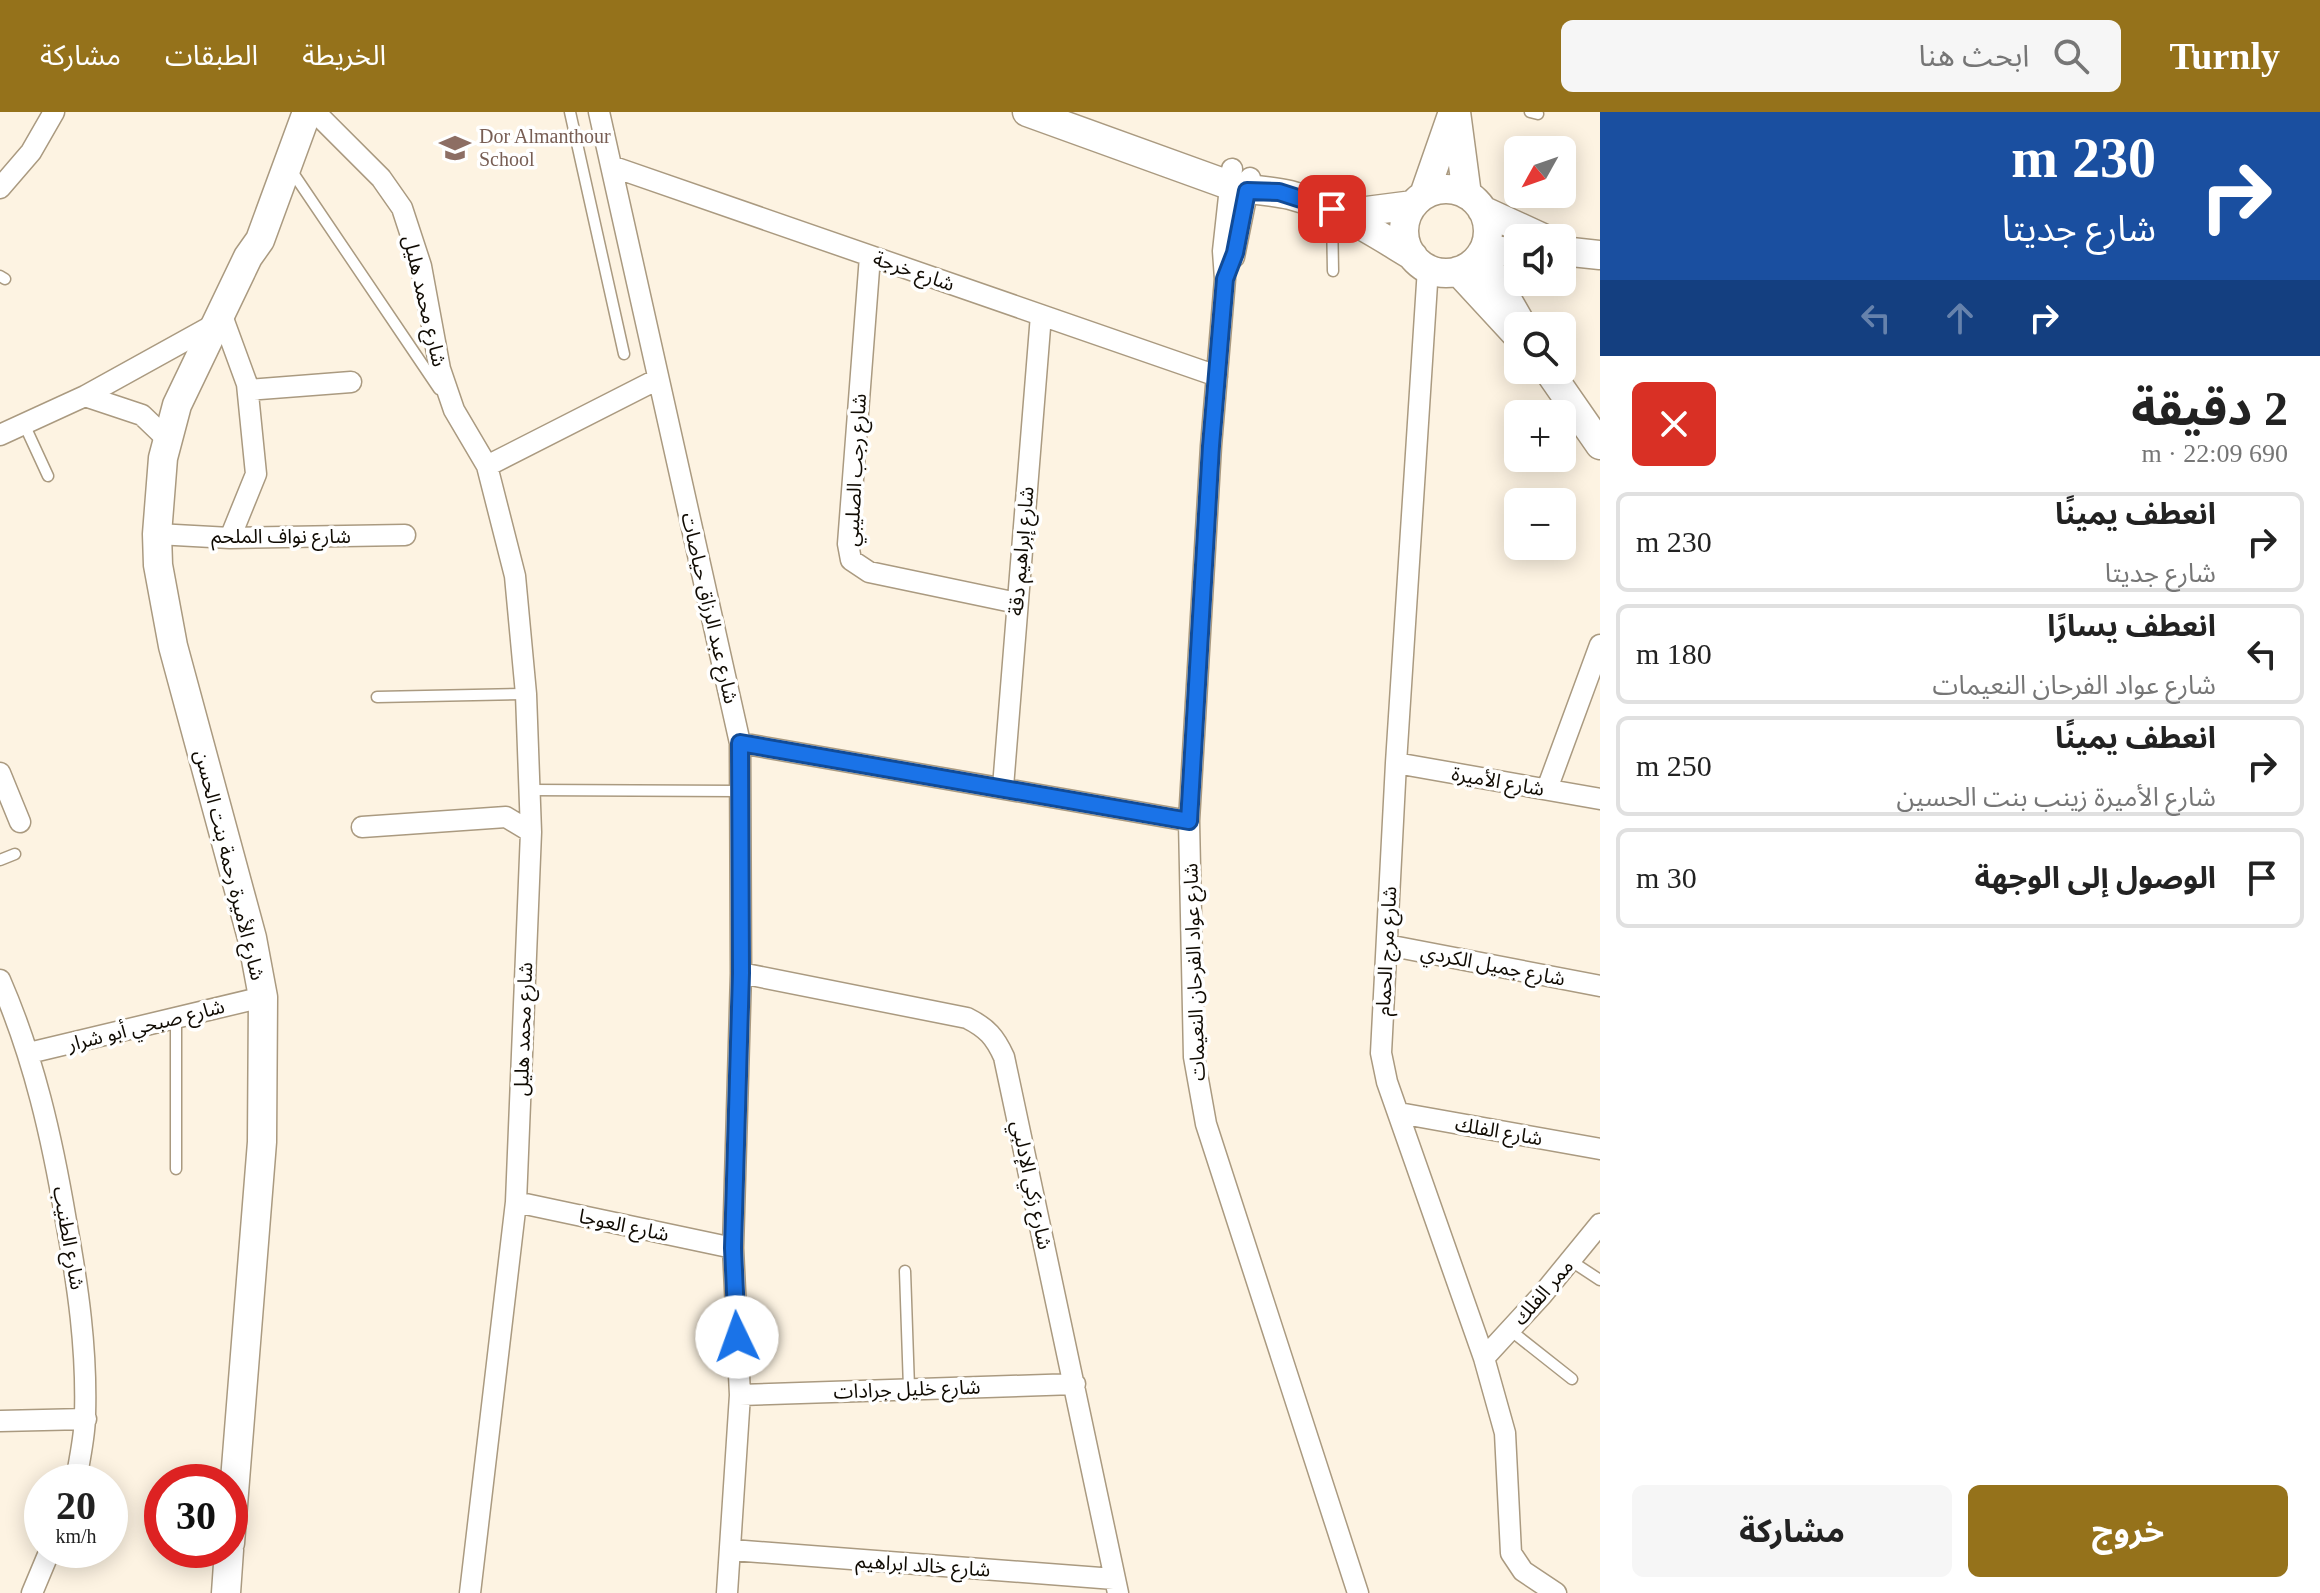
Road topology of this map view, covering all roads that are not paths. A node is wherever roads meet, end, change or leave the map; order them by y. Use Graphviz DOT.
graph roads {
  1 [pos="54,112"];
  2 [pos="287,112"];
  3 [pos="307,112"];
  4 [pos="315,112"];
  5 [pos="570,112"];
  6 [pos="599,112"];
  7 [pos="1027,112"];
  8 [pos="1078,112"];
  9 [pos="1455,112"];
  10 [pos="611,166"];
  11 [pos="288,167"];
  12 [pos="1240,180"];
  13 [pos="0,188"];
  14 [pos="1418,200"];
  15 [pos="1475,202"];
  16 [pos="1338,211"];
  17 [pos="1517,224"];
  18 [pos="1482,252"];
  19 [pos="1504,252"];
  20 [pos="870,256"];
  21 [pos="248,257"];
  22 [pos="1420,262"];
  23 [pos="1333,271"];
  24 [pos="1458,271"];
  25 [pos="1514,312"];
  26 [pos="1041,315"];
  27 [pos="219,318"];
  28 [pos="1504,321"];
  29 [pos="624,354"];
  30 [pos="1217,376"];
  31 [pos="658,379"];
  32 [pos="351,382"];
  33 [pos="1558,384"];
  34 [pos="248,390"];
  35 [pos="85,396"];
  36 [pos="454,410"];
  37 [pos="24,424"];
  38 [pos="0,435"];
  39 [pos="167,439"];
  40 [pos="1600,445"];
  41 [pos="487,466"];
  42 [pos="48,476"];
  43 [pos="157,534"];
  44 [pos="405,535"];
  45 [pos="230,538"];
  46 [pos="1017,603"];
  47 [pos="1600,645"];
  48 [pos="526,694"];
  49 [pos="377,697"];
  50 [pos="740,743"];
  51 [pos="1396,763"];
  52 [pos="0,773"];
  53 [pos="1003,787"];
  54 [pos="1547,789"];
  55 [pos="531,790"];
  56 [pos="738,791"];
  57 [pos="1600,799"];
  58 [pos="1189,821"];
  59 [pos="20,822"];
  60 [pos="362,827"];
  61 [pos="531,832"];
  62 [pos="15,854"];
  63 [pos="0,860"];
  64 [pos="1387,945"];
  65 [pos="741,973"];
  66 [pos="0,980"];
  67 [pos="1600,986"];
  68 [pos="263,997"];
  69 [pos="176,1017"];
  70 [pos="29,1053"];
  71 [pos="1399,1113"];
  72 [pos="1600,1149"];
  73 [pos="176,1169"];
  74 [pos="516,1202"];
  75 [pos="1600,1224"];
  76 [pos="733,1248"];
  77 [pos="1571,1261"];
  78 [pos="905,1271"];
  79 [pos="1600,1280"];
  80 [pos="1510,1330"];
  81 [pos="1484,1358"];
  82 [pos="1572,1379"];
  83 [pos="1075,1384"];
  84 [pos="909,1388"];
  85 [pos="740,1395"];
  86 [pos="86,1419"];
  87 [pos="0,1421"];
  88 [pos="79,1464"];
  89 [pos="236,1464"];
  90 [pos="732,1550"];
  91 [pos="42,1568"];
  92 [pos="228,1568"];
  93 [pos="1116,1586"];
  94 [pos="32,1593"];
  95 [pos="226,1593"];
  96 [pos="470,1593"];
  97 [pos="727,1593"];
  98 [pos="1358,1593"];
  99 [pos="1556,1593"];
  1 -- 13 [label="street"];
  2 -- 21 [label="street, شارع الأميرة رحمة بنت الحسن"];
  3 -- 11 [label="street, شارع الأميرة رحمة بنت الحسن"];
  4 -- 36 [label="street, شارع محمد هليل"];
  5 -- 29 [label="lane"];
  6 -- 10 [label="street, شارع عبد الرزاق حياصات"];
  7 -- 12 [label="street"];
  8 -- 12 [label="street"];
  9 -- 14 [label="street"];
  9 -- 15 [label="street"];
  10 -- 20 [label="street, شارع خرجة"];
  10 -- 31 [label="street, شارع عبد الرزاق حياصات"];
  11 -- 21 [label="street, شارع الأميرة رحمة بنت الحسن"];
  11 -- 36 [label="lane"];
  12 -- 16 [label="street"];
  12 -- 30 [label="street, شارع عواد الفرحان النعيمات"];
  14 -- 15 [label="street"];
  14 -- 16 [label="street"];
  14 -- 22 [label="street"];
  15 -- 17 [label="street"];
  15 -- 18 [label="street"];
  16 -- 22 [label="street"];
  16 -- 23 [label="lane"];
  18 -- 19 [label="street"];
  18 -- 24 [label="street"];
  18 -- 25 [label="street"];
  20 -- 26 [label="street, شارع خرجة"];
  20 -- 46 [label="street, شارع رجب الصليبي"];
  21 -- 27 [label="street, شارع الأميرة رحمة بنت الحسن"];
  22 -- 24 [label="street"];
  22 -- 51 [label="street, شارع مرج الحمام"];
  24 -- 28 [label="street"];
  26 -- 30 [label="street, شارع خرجة"];
  26 -- 46 [label="street, شارع إبراهيم دقة"];
  27 -- 34 [label="street"];
  27 -- 35 [label="street"];
  27 -- 39 [label="street, شارع الأميرة رحمة بنت الحسن"];
  30 -- 58 [label="street, شارع عواد الفرحان النعيمات"];
  31 -- 41 [label="street"];
  31 -- 50 [label="street, شارع عبد الرزاق حياصات"];
  32 -- 34 [label="street"];
  33 -- 40 [label="street"];
  34 -- 45 [label="street"];
  35 -- 37 [label="street"];
  35 -- 39 [label="street"];
  36 -- 41 [label="street, شارع محمد هليل"];
  37 -- 38 [label="street"];
  37 -- 42 [label="lane"];
  39 -- 43 [label="street, شارع الأميرة رحمة بنت الحسن"];
  41 -- 48 [label="street, شارع محمد هليل"];
  43 -- 45 [label="street, شارع نواف الملحم"];
  43 -- 68 [label="street, شارع الأميرة رحمة بنت الحسن"];
  44 -- 45 [label="street, شارع نواف الملحم"];
  46 -- 53 [label="street, شارع إبراهيم دقة"];
  47 -- 54 [label="street"];
  48 -- 49 [label="lane"];
  48 -- 55 [label="street, شارع محمد هليل"];
  50 -- 53 [label="street"];
  50 -- 56 [label="street, شارع عبد الرزاق حياصات"];
  51 -- 54 [label="street, شارع الأميرة"];
  51 -- 64 [label="street, شارع مرج الحمام"];
  52 -- 59 [label="street"];
  53 -- 58 [label="street"];
  54 -- 57 [label="street, شارع الأميرة"];
  55 -- 56 [label="lane"];
  55 -- 61 [label="street, شارع محمد هليل"];
  56 -- 65 [label="street, شارع عبد الرزاق حياصات"];
  58 -- 98 [label="street, شارع عواد الفرحان النعيمات"];
  60 -- 61 [label="street"];
  61 -- 74 [label="street, شارع محمد هليل"];
  62 -- 63 [label="lane"];
  64 -- 67 [label="street, شارع جميل الكردي"];
  64 -- 71 [label="street, شارع مرج الحمام"];
  65 -- 76 [label="street, شارع عبد الرزاق حياصات"];
  65 -- 83 [label="street, شارع زكي الإدلبي"];
  66 -- 70 [label="street, شارع الطنيب"];
  68 -- 69 [label="street, شارع صبحي أبو شرار"];
  68 -- 89 [label="street, شارع الأميرة رحمة بنت الحسن"];
  69 -- 70 [label="street, شارع صبحي أبو شرار"];
  69 -- 73 [label="lane"];
  70 -- 86 [label="street, شارع الطنيب"];
  71 -- 72 [label="street, شارع الفلك"];
  71 -- 81 [label="street, شارع مرج الحمام"];
  74 -- 76 [label="street, شارع العوجا"];
  74 -- 96 [label="street, شارع محمد هليل"];
  75 -- 77 [label="street, ممر الفلك"];
  76 -- 85 [label="street, شارع عبد الرزاق حياصات"];
  77 -- 79 [label="lane"];
  77 -- 80 [label="street, ممر الفلك"];
  78 -- 84 [label="lane"];
  80 -- 81 [label="street, ممر الفلك"];
  80 -- 82 [label="lane"];
  81 -- 99 [label="street, شارع مرج الحمام"];
  83 -- 84 [label="street, شارع خليل جرادات"];
  83 -- 93 [label="street, شارع زكي الإدلبي"];
  84 -- 85 [label="street, شارع خليل جرادات"];
  85 -- 90 [label="street, شارع عبد الرزاق حياصات"];
  86 -- 87 [label="street"];
  86 -- 88 [label="street, شارع الطنيب"];
  90 -- 93 [label="street, شارع خالد ابراهيم"];
  90 -- 97 [label="street, شارع عبد الرزاق حياصات"];
  91 -- 94 [label="street"];
  92 -- 95 [label="street"];
}
